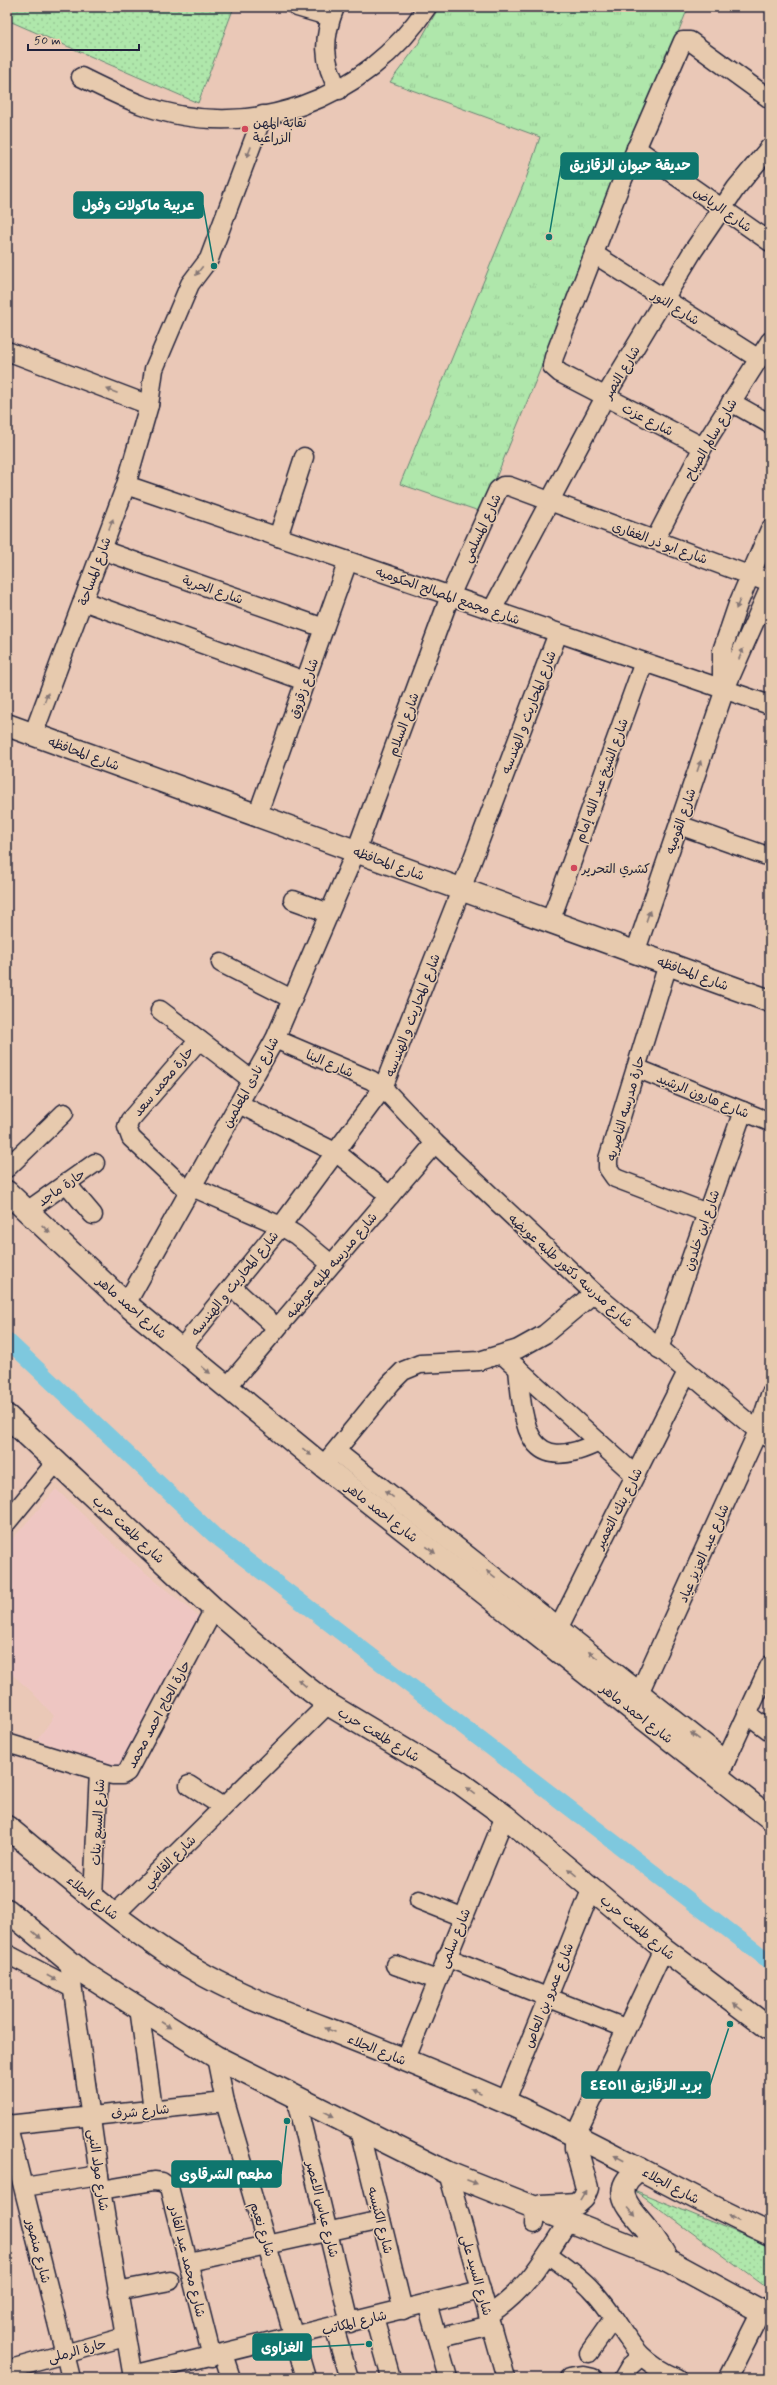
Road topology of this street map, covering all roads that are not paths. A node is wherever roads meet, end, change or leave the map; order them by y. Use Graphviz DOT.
graph roads {
  1 [pos="297,7"];
  2 [pos="427,7"];
  3 [pos="333,12"];
  4 [pos="81,77"];
  5 [pos="339,90"];
  6 [pos="770,99"];
  7 [pos="263,115"];
  8 [pos="770,147"];
  9 [pos="636,148"];
  10 [pos="722,209"];
  11 [pos="770,242"];
  12 [pos="594,254"];
  13 [pos="664,300"];
  14 [pos="770,341"];
  15 [pos="7,352"];
  16 [pos="759,359"];
  17 [pos="605,397"];
  18 [pos="731,402"];
  19 [pos="149,405"];
  20 [pos="770,424"];
  21 [pos="703,447"];
  22 [pos="304,458"];
  23 [pos="126,485"];
  24 [pos="551,501"];
  25 [pos="770,529"];
  26 [pos="278,537"];
  27 [pos="655,540"];
  28 [pos="102,550"];
  29 [pos="348,561"];
  30 [pos="750,575"];
  31 [pos="770,583"];
  32 [pos="770,586"];
  33 [pos="450,596"];
  34 [pos="82,601"];
  35 [pos="492,610"];
  36 [pos="324,628"];
  37 [pos="558,633"];
  38 [pos="644,662"];
  39 [pos="305,681"];
  40 [pos="725,690"];
  41 [pos="770,705"];
  42 [pos="7,725"];
  43 [pos="33,734"];
  44 [pos="257,816"];
  45 [pos="679,825"];
  46 [pos="356,851"];
  47 [pos="770,856"];
  48 [pos="461,890"];
  49 [pos="293,900"];
  50 [pos="329,913"];
  51 [pos="550,922"];
  52 [pos="635,952"];
  53 [pos="221,963"];
  54 [pos="668,964"];
  55 [pos="292,1000"];
  56 [pos="770,1001"];
  57 [pos="160,1010"];
  58 [pos="275,1039"];
  59 [pos="199,1040"];
  60 [pos="636,1068"];
  61 [pos="252,1080"];
  62 [pos="383,1088"];
  63 [pos="239,1104"];
  64 [pos="743,1111"];
  65 [pos="64,1113"];
  66 [pos="770,1122"];
  67 [pos="435,1143"];
  68 [pos="337,1152"];
  69 [pos="95,1163"];
  70 [pos="7,1168"];
  71 [pos="66,1183"];
  72 [pos="190,1189"];
  73 [pos="7,1192"];
  74 [pos="390,1196"];
  75 [pos="26,1211"];
  76 [pos="707,1213"];
  77 [pos="93,1215"];
  78 [pos="281,1226"];
  79 [pos="331,1264"];
  80 [pos="232,1287"];
  81 [pos="594,1293"];
  82 [pos="126,1304"];
  83 [pos="277,1328"];
  84 [pos="181,1349"];
  85 [pos="659,1349"];
  86 [pos="503,1355"];
  87 [pos="518,1368"];
  88 [pos="687,1372"];
  89 [pos="227,1387"];
  90 [pos="770,1395"];
  91 [pos="7,1416"];
  92 [pos="764,1435"];
  93 [pos="599,1442"];
  94 [pos="330,1459"];
  95 [pos="57,1461"];
  96 [pos="635,1475"];
  97 [pos="7,1522"];
  98 [pos="214,1609"];
  99 [pos="554,1636"];
  100 [pos="769,1671"];
  101 [pos="636,1700"];
  102 [pos="328,1704"];
  103 [pos="747,1714"];
  104 [pos="770,1731"];
  105 [pos="7,1743"];
  106 [pos="722,1768"];
  107 [pos="99,1771"];
  108 [pos="189,1785"];
  109 [pos="223,1807"];
  110 [pos="505,1816"];
  111 [pos="770,1818"];
  112 [pos="7,1827"];
  113 [pos="592,1888"];
  114 [pos="93,1897"];
  115 [pos="419,1900"];
  116 [pos="7,1910"];
  117 [pos="114,1914"];
  118 [pos="462,1917"];
  119 [pos="664,1949"];
  120 [pos="7,1954"];
  121 [pos="446,1957"];
  122 [pos="69,1962"];
  123 [pos="396,1965"];
  124 [pos="437,1980"];
  125 [pos="72,1988"];
  126 [pos="547,1997"];
  127 [pos="139,2008"];
  128 [pos="625,2028"];
  129 [pos="770,2029"];
  130 [pos="216,2057"];
  131 [pos="405,2061"];
  132 [pos="295,2096"];
  133 [pos="225,2102"];
  134 [pos="505,2102"];
  135 [pos="153,2110"];
  136 [pos="92,2115"];
  137 [pos="7,2125"];
  138 [pos="359,2129"];
  139 [pos="576,2135"];
  140 [pos="640,2168"];
  141 [pos="448,2173"];
  142 [pos="100,2182"];
  143 [pos="24,2187"];
  144 [pos="534,2215"];
  145 [pos="382,2220"];
  146 [pos="569,2220"];
  147 [pos="328,2231"];
  148 [pos="770,2234"];
  149 [pos="267,2244"];
  150 [pos="548,2254"];
  151 [pos="667,2260"];
  152 [pos="189,2262"];
  153 [pos="170,2280"];
  154 [pos="481,2290"];
  155 [pos="117,2291"];
  156 [pos="428,2303"];
  157 [pos="403,2310"];
  158 [pos="766,2314"];
  159 [pos="374,2317"];
  160 [pos="613,2319"];
  161 [pos="490,2320"];
  162 [pos="342,2325"];
  163 [pos="295,2336"];
  164 [pos="124,2337"];
  165 [pos="437,2338"];
  166 [pos="64,2353"];
  167 [pos="589,2353"];
  168 [pos="217,2356"];
  169 [pos="640,2357"];
  170 [pos="7,2370"];
  171 [pos="132,2377"];
  172 [pos="9,2378"];
  173 [pos="71,2378"];
  174 [pos="231,2378"];
  175 [pos="306,2378"];
  176 [pos="349,2378"];
  177 [pos="391,2378"];
  178 [pos="448,2378"];
  179 [pos="506,2378"];
  180 [pos="570,2378"];
  181 [pos="593,2378"];
  182 [pos="623,2378"];
  183 [pos="678,2378"];
  184 [pos="728,2378"];
  1 -- 3 [label="street"];
  2 -- 5 [label="street"];
  3 -- 5 [label="street"];
  4 -- 7 [label="street"];
  5 -- 7 [label="street"];
  6 -- 9 [label="street"];
  7 -- 19 [label="street, شارع المساحة, one-way"];
  8 -- 10 [label="street, شارع النصر"];
  9 -- 10 [label="street, شارع الرياض"];
  9 -- 12 [label="street"];
  10 -- 11 [label="street, شارع الرياض"];
  10 -- 13 [label="street, شارع النصر"];
  12 -- 13 [label="street, شارع النور"];
  12 -- 17 [label="street, شارع عزت"];
  13 -- 16 [label="street, شارع النور"];
  13 -- 17 [label="street, شارع النصر"];
  14 -- 16 [label="street, شارع سالم الصباح"];
  19 -- 15 [label="street, one-way"];
  16 -- 18 [label="street, شارع سالم الصباح"];
  17 -- 21 [label="street, شارع عزت"];
  17 -- 24 [label="street, شارع النصر"];
  18 -- 20 [label="street"];
  18 -- 21 [label="street, شارع سالم الصباح"];
  19 -- 23 [label="street, شارع المساحة"];
  21 -- 27 [label="street, شارع سالم الصباح"];
  22 -- 26 [label="street"];
  23 -- 26 [label="street, شارع مجمع المصالح الحكوميه"];
  28 -- 23 [label="street, شارع المساحة, one-way"];
  24 -- 27 [label="street, شارع ابو ذر الغفارى"];
  24 -- 33 [label="street, شارع المسلمي"];
  24 -- 35 [label="street, شارع النصر"];
  25 -- 30 [label="street, شارع القوميه"];
  26 -- 29 [label="street, شارع مجمع المصالح الحكوميه"];
  27 -- 30 [label="street, شارع ابو ذر الغفارى"];
  28 -- 34 [label="street, شارع المساحة"];
  28 -- 36 [label="street, شارع الحرية"];
  29 -- 33 [label="street, شارع مجمع المصالح الحكوميه"];
  29 -- 36 [label="street, شارع زقزوق"];
  30 -- 31 [label="street, شارع ابو ذر الغفارى"];
  30 -- 40 [label="street, شارع القوميه, one-way"];
  40 -- 32 [label="street, شارع القوميه, one-way"];
  33 -- 35 [label="street, شارع مجمع المصالح الحكوميه"];
  33 -- 46 [label="street, شارع السلام"];
  34 -- 39 [label="street"];
  43 -- 34 [label="street, شارع المساحة, one-way"];
  35 -- 37 [label="street, شارع مجمع المصالح الحكوميه"];
  36 -- 39 [label="street, شارع زقزوق"];
  37 -- 38 [label="street, شارع مجمع المصالح الحكوميه"];
  37 -- 48 [label="street, شارع المحاريث و الهندسه"];
  38 -- 40 [label="street, شارع مجمع المصالح الحكوميه"];
  38 -- 51 [label="street, شارع الشيخ عبد الله إمام"];
  39 -- 44 [label="street, شارع زقزوق"];
  40 -- 41 [label="street, شارع مجمع المصالح الحكوميه"];
  45 -- 40 [label="street, شارع القوميه, one-way"];
  42 -- 43 [label="main road, شارع المحافظه"];
  43 -- 44 [label="main road, شارع المحافظه"];
  44 -- 46 [label="main road, شارع المحافظه"];
  45 -- 47 [label="street"];
  52 -- 45 [label="street, شارع القوميه, one-way"];
  46 -- 48 [label="main road, شارع المحافظه"];
  46 -- 50 [label="street, شارع نادى المعلمين"];
  48 -- 51 [label="main road, شارع المحافظه"];
  48 -- 62 [label="street, شارع المحاريث و الهندسه"];
  49 -- 50 [label="street"];
  50 -- 55 [label="street, شارع نادى المعلمين"];
  51 -- 52 [label="main road, شارع المحافظه"];
  52 -- 54 [label="main road, شارع المحافظه"];
  53 -- 55 [label="street"];
  54 -- 56 [label="main road, شارع المحافظه"];
  54 -- 60 [label="street, حارة مدرسه الناصريه"];
  55 -- 58 [label="street, شارع نادى المعلمين"];
  57 -- 59 [label="street"];
  58 -- 61 [label="street, شارع نادى المعلمين"];
  58 -- 62 [label="street, شارع البنا"];
  59 -- 61 [label="street"];
  59 -- 72 [label="street, حارة محمد سعد"];
  60 -- 64 [label="street, شارع هارون الرشيد"];
  60 -- 76 [label="street, حارة مدرسه الناصريه"];
  61 -- 63 [label="street, شارع نادى المعلمين"];
  62 -- 67 [label="street, شارع مدرسه دكتور طلبه عويضه"];
  62 -- 68 [label="street, شارع المحاريث و الهندسه"];
  63 -- 68 [label="street"];
  63 -- 72 [label="street, شارع نادى المعلمين"];
  64 -- 66 [label="street, شارع هارون الرشيد"];
  64 -- 76 [label="street, شارع ابن خلدون"];
  65 -- 70 [label="street"];
  67 -- 74 [label="street, شارع مدرسه طلبه عويضه"];
  67 -- 81 [label="street, شارع مدرسه دكتور طلبه عويضه"];
  68 -- 74 [label="street"];
  68 -- 78 [label="street, شارع المحاريث و الهندسه"];
  69 -- 71 [label="street, حارة ماجد"];
  71 -- 75 [label="street, حارة ماجد"];
  71 -- 77 [label="street"];
  72 -- 78 [label="street"];
  72 -- 82 [label="street, شارع نادى المعلمين"];
  73 -- 75 [label="main road, شارع احمد ماهر"];
  74 -- 79 [label="street, شارع مدرسه طلبه عويضه"];
  75 -- 82 [label="main road, شارع احمد ماهر, one-way"];
  76 -- 85 [label="street, شارع ابن خلدون"];
  78 -- 79 [label="street"];
  78 -- 80 [label="street, شارع المحاريث و الهندسه"];
  79 -- 83 [label="street, شارع مدرسه طلبه عويضه"];
  80 -- 83 [label="street"];
  80 -- 84 [label="street, شارع المحاريث و الهندسه"];
  81 -- 85 [label="street, شارع مدرسه دكتور طلبه عويضه"];
  81 -- 86 [label="street"];
  82 -- 84 [label="main road, شارع احمد ماهر"];
  83 -- 89 [label="street, شارع مدرسه طلبه عويضه"];
  84 -- 89 [label="main road, شارع احمد ماهر, one-way"];
  85 -- 88 [label="street, شارع مدرسه دكتور طلبه عويضه"];
  86 -- 87 [label="street"];
  86 -- 94 [label="street"];
  87 -- 93 [label="street"];
  87 -- 93 [label="street"];
  88 -- 92 [label="street, شارع مدرسه دكتور طلبه عويضه"];
  88 -- 96 [label="street, شارع بنك التعمير"];
  89 -- 94 [label="main road, شارع احمد ماهر, one-way"];
  90 -- 92 [label="street, شارع عبد العزيز عياد"];
  91 -- 95 [label="main road, شارع طلعت حرب"];
  92 -- 101 [label="street, شارع عبد العزيز عياد"];
  93 -- 96 [label="street"];
  94 -- 99 [label="main road, شارع احمد ماهر"];
  95 -- 97 [label="street"];
  95 -- 98 [label="main road, شارع طلعت حرب"];
  96 -- 99 [label="street, شارع بنك التعمير"];
  102 -- 98 [label="main road, شارع طلعت حرب, one-way"];
  98 -- 107 [label="street, حارة الحاج احمد محمد"];
  99 -- 101 [label="main road, شارع احمد ماهر"];
  100 -- 103 [label="street"];
  101 -- 106 [label="main road, شارع احمد ماهر"];
  102 -- 109 [label="street, شارع القاضي"];
  110 -- 102 [label="main road, شارع طلعت حرب, one-way"];
  103 -- 104 [label="street"];
  103 -- 106 [label="street"];
  105 -- 107 [label="street, حارة الحاج احمد محمد"];
  106 -- 111 [label="main road, شارع احمد ماهر"];
  107 -- 114 [label="street, شارع السبع بنات"];
  108 -- 109 [label="street"];
  109 -- 117 [label="street, شارع القاضي"];
  113 -- 110 [label="main road, شارع طلعت حرب, one-way"];
  110 -- 118 [label="street, شارع سلمى"];
  112 -- 114 [label="main road, شارع الجلاء"];
  113 -- 119 [label="main road, شارع طلعت حرب"];
  113 -- 126 [label="street, شارع عمرو بن العاص"];
  114 -- 117 [label="main road, شارع الجلاء"];
  115 -- 118 [label="street"];
  116 -- 122 [label="main road, one-way"];
  131 -- 117 [label="main road, شارع الجلاء, one-way"];
  118 -- 121 [label="street, شارع سلمى"];
  119 -- 128 [label="street"];
  129 -- 119 [label="main road, شارع طلعت حرب, one-way"];
  120 -- 125 [label="street, one-way"];
  121 -- 124 [label="street, شارع سلمى"];
  121 -- 126 [label="street"];
  122 -- 125 [label="street, شارع مولد النبى"];
  122 -- 127 [label="main road"];
  123 -- 124 [label="street"];
  124 -- 131 [label="street, شارع سلمى"];
  125 -- 136 [label="street, شارع مولد النبى"];
  126 -- 128 [label="street"];
  126 -- 134 [label="street, شارع عمرو بن العاص"];
  127 -- 130 [label="main road, one-way"];
  127 -- 135 [label="street"];
  128 -- 139 [label="street"];
  130 -- 132 [label="main road"];
  130 -- 133 [label="street, شارع نعيم"];
  134 -- 131 [label="main road, شارع الجلاء, one-way"];
  132 -- 138 [label="main road, one-way"];
  132 -- 147 [label="street, شارع عباس الاعصر"];
  133 -- 135 [label="street, شارع شرف"];
  133 -- 149 [label="street, شارع نعيم"];
  134 -- 139 [label="main road, شارع الجلاء"];
  135 -- 136 [label="street, شارع شرف"];
  136 -- 137 [label="street, شارع شرف"];
  136 -- 142 [label="street, شارع مولد النبى"];
  137 -- 143 [label="street, شارع منصور"];
  138 -- 141 [label="main road"];
  138 -- 145 [label="street, شارع الكنيسه"];
  140 -- 139 [label="main road, شارع الجلاء, one-way"];
  144 -- 139 [label="main road, one-way"];
  148 -- 140 [label="main road, شارع الجلاء, one-way"];
  140 -- 151 [label="main road, one-way"];
  141 -- 144 [label="main road, one-way"];
  141 -- 154 [label="street, شارع السيد على"];
  142 -- 143 [label="street"];
  142 -- 152 [label="street, شارع محمد عبد القادر"];
  142 -- 155 [label="street, شارع مولد النبى"];
  143 -- 166 [label="street, شارع منصور"];
  144 -- 146 [label="main road"];
  145 -- 147 [label="street"];
  145 -- 157 [label="street, شارع الكنيسه"];
  146 -- 150 [label="street"];
  146 -- 151 [label="main road"];
  147 -- 149 [label="street"];
  147 -- 162 [label="street, شارع عباس الاعصر"];
  149 -- 152 [label="street"];
  149 -- 163 [label="street, شارع نعيم"];
  150 -- 160 [label="street"];
  150 -- 161 [label="street"];
  151 -- 158 [label="main road"];
  152 -- 168 [label="street, شارع محمد عبد القادر"];
  153 -- 155 [label="street"];
  154 -- 156 [label="street, شارع المكاتب"];
  154 -- 161 [label="street, شارع السيد على"];
  155 -- 164 [label="street, شارع مولد النبى"];
  156 -- 157 [label="street, شارع المكاتب"];
  156 -- 165 [label="street"];
  157 -- 159 [label="street, شارع المكاتب"];
  158 -- 184 [label="street"];
  159 -- 162 [label="street, شارع المكاتب"];
  159 -- 177 [label="street"];
  160 -- 167 [label="street"];
  160 -- 169 [label="street"];
  161 -- 165 [label="street"];
  161 -- 179 [label="street, شارع السيد على"];
  162 -- 163 [label="street, شارع المكاتب"];
  162 -- 176 [label="street, شارع عباس الاعصر"];
  163 -- 168 [label="street, شارع المكاتب"];
  163 -- 175 [label="street, شارع نعيم"];
  164 -- 166 [label="street, حارة الرملى"];
  164 -- 171 [label="street, شارع مولد النبى"];
  165 -- 178 [label="street"];
  166 -- 170 [label="street, حارة الرملى"];
  166 -- 173 [label="street, شارع منصور"];
  168 -- 171 [label="street, شارع المكاتب"];
  168 -- 174 [label="street, شارع محمد عبد القادر"];
  169 -- 182 [label="street"];
  169 -- 183 [label="street"];
  170 -- 172 [label="street"];
  180 -- 181 [label="street"];
}
